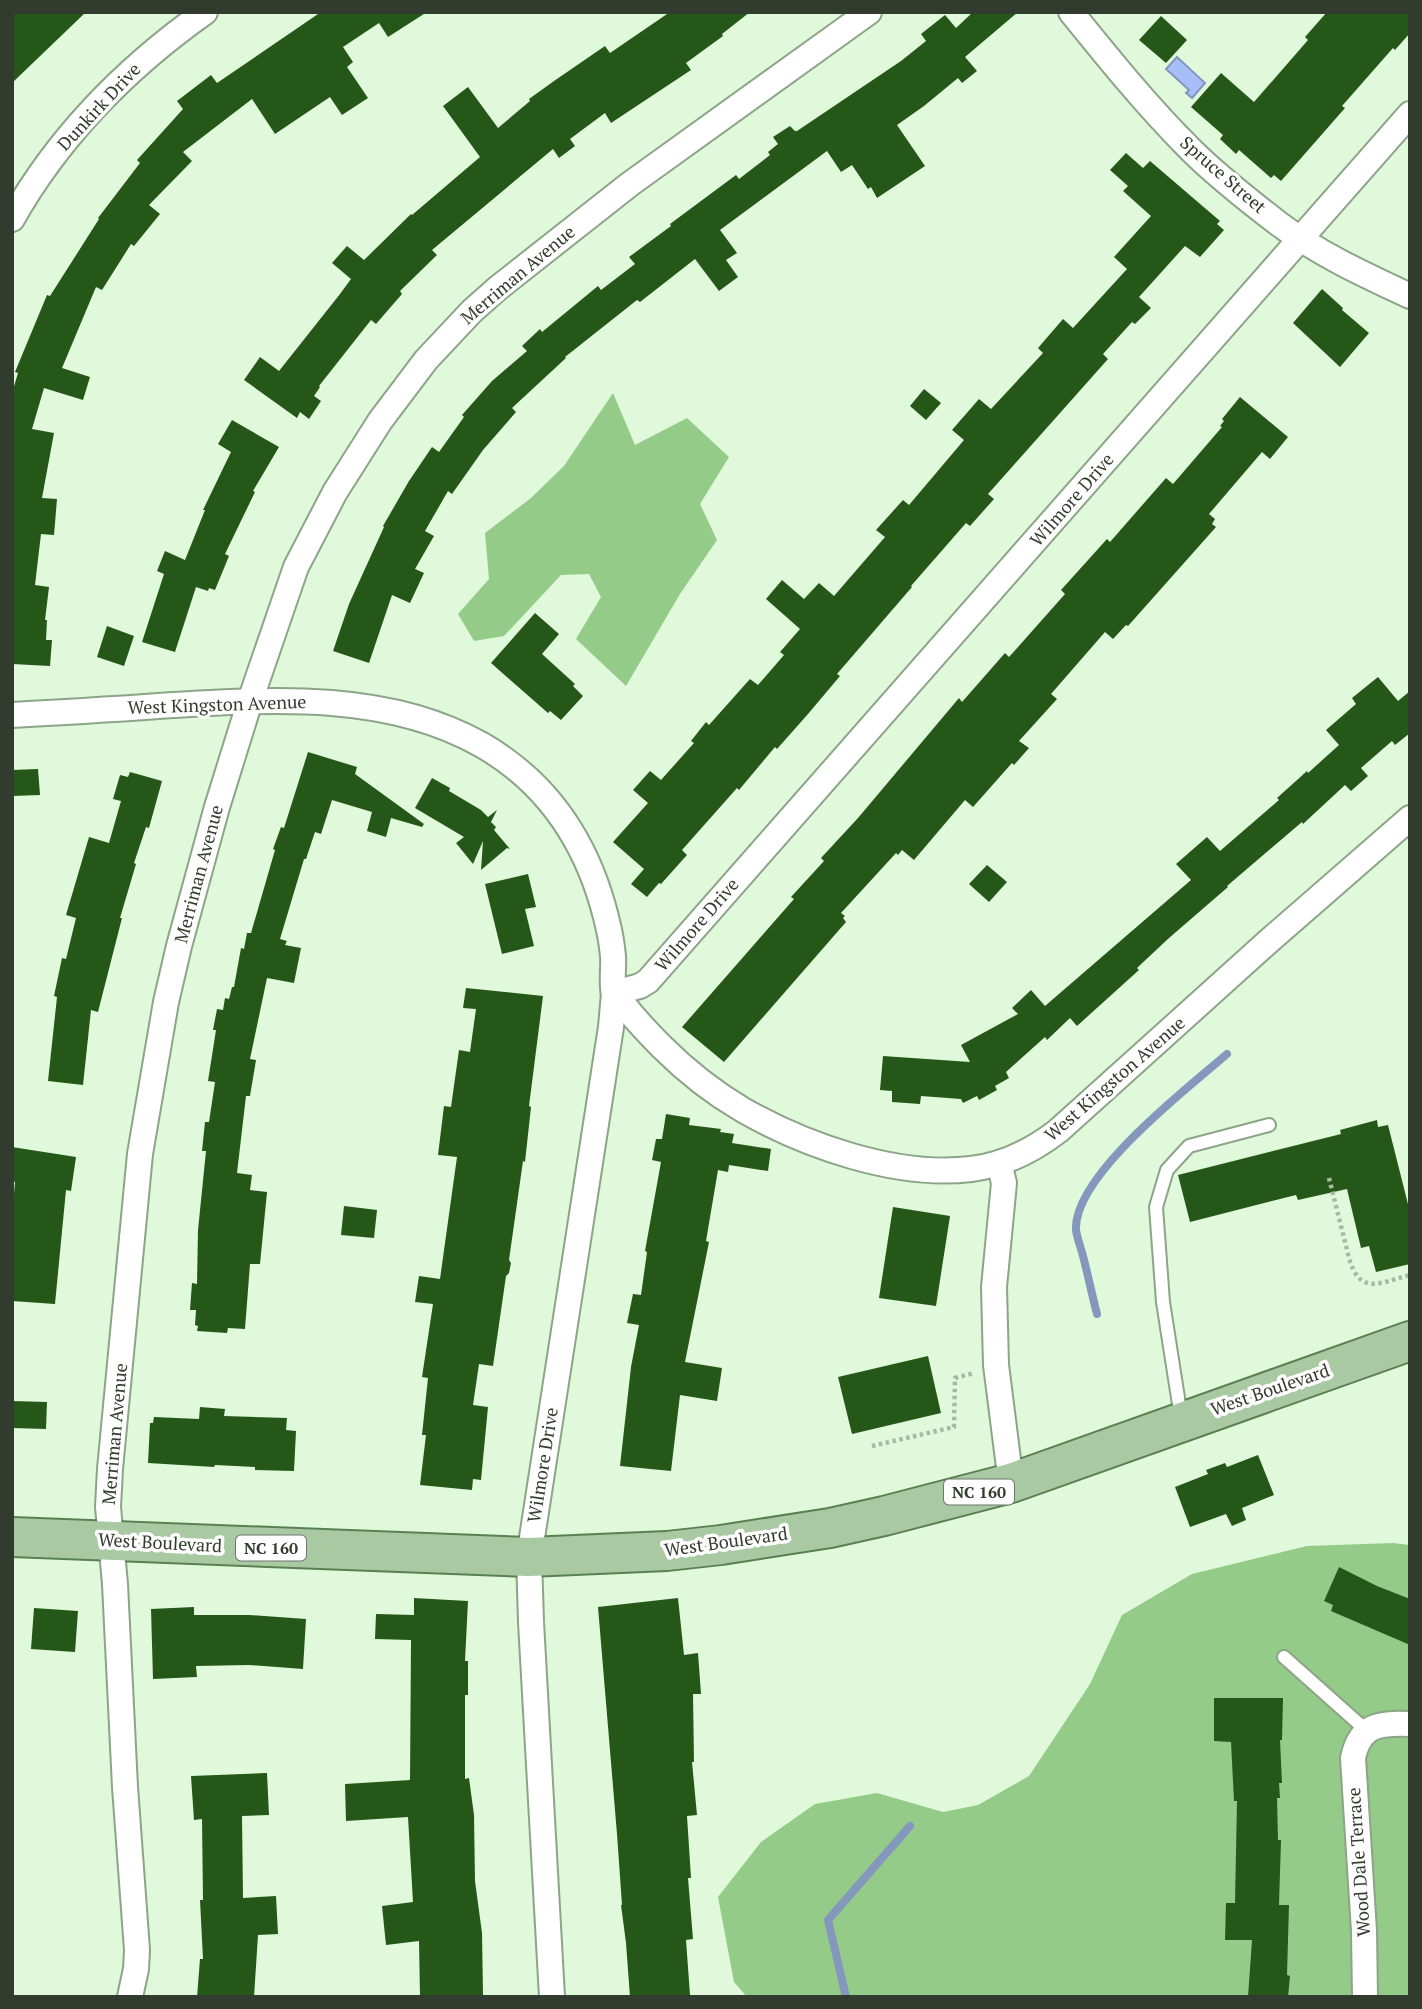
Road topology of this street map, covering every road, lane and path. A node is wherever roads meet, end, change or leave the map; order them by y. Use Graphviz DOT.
graph roads {
  1 [pos="205,12"];
  2 [pos="869,12"];
  3 [pos="1071,12"];
  4 [pos="1410,114"];
  5 [pos="12,219"];
  6 [pos="1301,239"];
  7 [pos="1410,296"];
  8 [pos="250,701"];
  9 [pos="12,715"];
  10 [pos="1410,818"];
  11 [pos="614,993"];
  12 [pos="1269,1125"];
  13 [pos="999,1163"];
  14 [pos="1329,1178"];
  15 [pos="1410,1275"];
  16 [pos="1410,1341"];
  17 [pos="978,1372"];
  18 [pos="1181,1421"];
  19 [pos="872,1446"];
  20 [pos="1011,1483"];
  21 [pos="12,1537"];
  22 [pos="111,1540"];
  23 [pos="529,1557"];
  24 [pos="1284,1657"];
  25 [pos="1410,1724"];
  26 [pos="1367,1731"];
  27 [pos="130,1997"];
  28 [pos="552,1997"];
  29 [pos="1365,1997"];
  1 -- 5 [label="street, Dunkirk Drive"];
  2 -- 8 [label="street, Merriman Avenue"];
  3 -- 6 [label="street, Spruce Street"];
  4 -- 6 [label="street, Wilmore Drive"];
  6 -- 7 [label="street, Spruce Street"];
  6 -- 11 [label="street, Wilmore Drive"];
  8 -- 9 [label="street, West Kingston Avenue"];
  8 -- 11 [label="street, West Kingston Avenue"];
  8 -- 22 [label="street, Merriman Avenue"];
  10 -- 13 [label="street, West Kingston Avenue"];
  11 -- 13 [label="street, West Kingston Avenue"];
  11 -- 23 [label="street, Wilmore Drive"];
  12 -- 18 [label="lane"];
  13 -- 20 [label="street"];
  14 -- 15 [label="path"];
  16 -- 18 [label="main road, West Boulevard / NC 160"];
  17 -- 19 [label="path"];
  18 -- 20 [label="main road, West Boulevard / NC 160"];
  20 -- 23 [label="main road, West Boulevard / NC 160"];
  21 -- 22 [label="main road, West Boulevard / NC 160"];
  22 -- 23 [label="main road, West Boulevard / NC 160"];
  22 -- 27 [label="street, Merriman Avenue"];
  23 -- 28 [label="street, Wilmore Drive"];
  24 -- 26 [label="lane"];
  25 -- 26 [label="street"];
  26 -- 29 [label="street, Wood Dale Terrace"];
}
